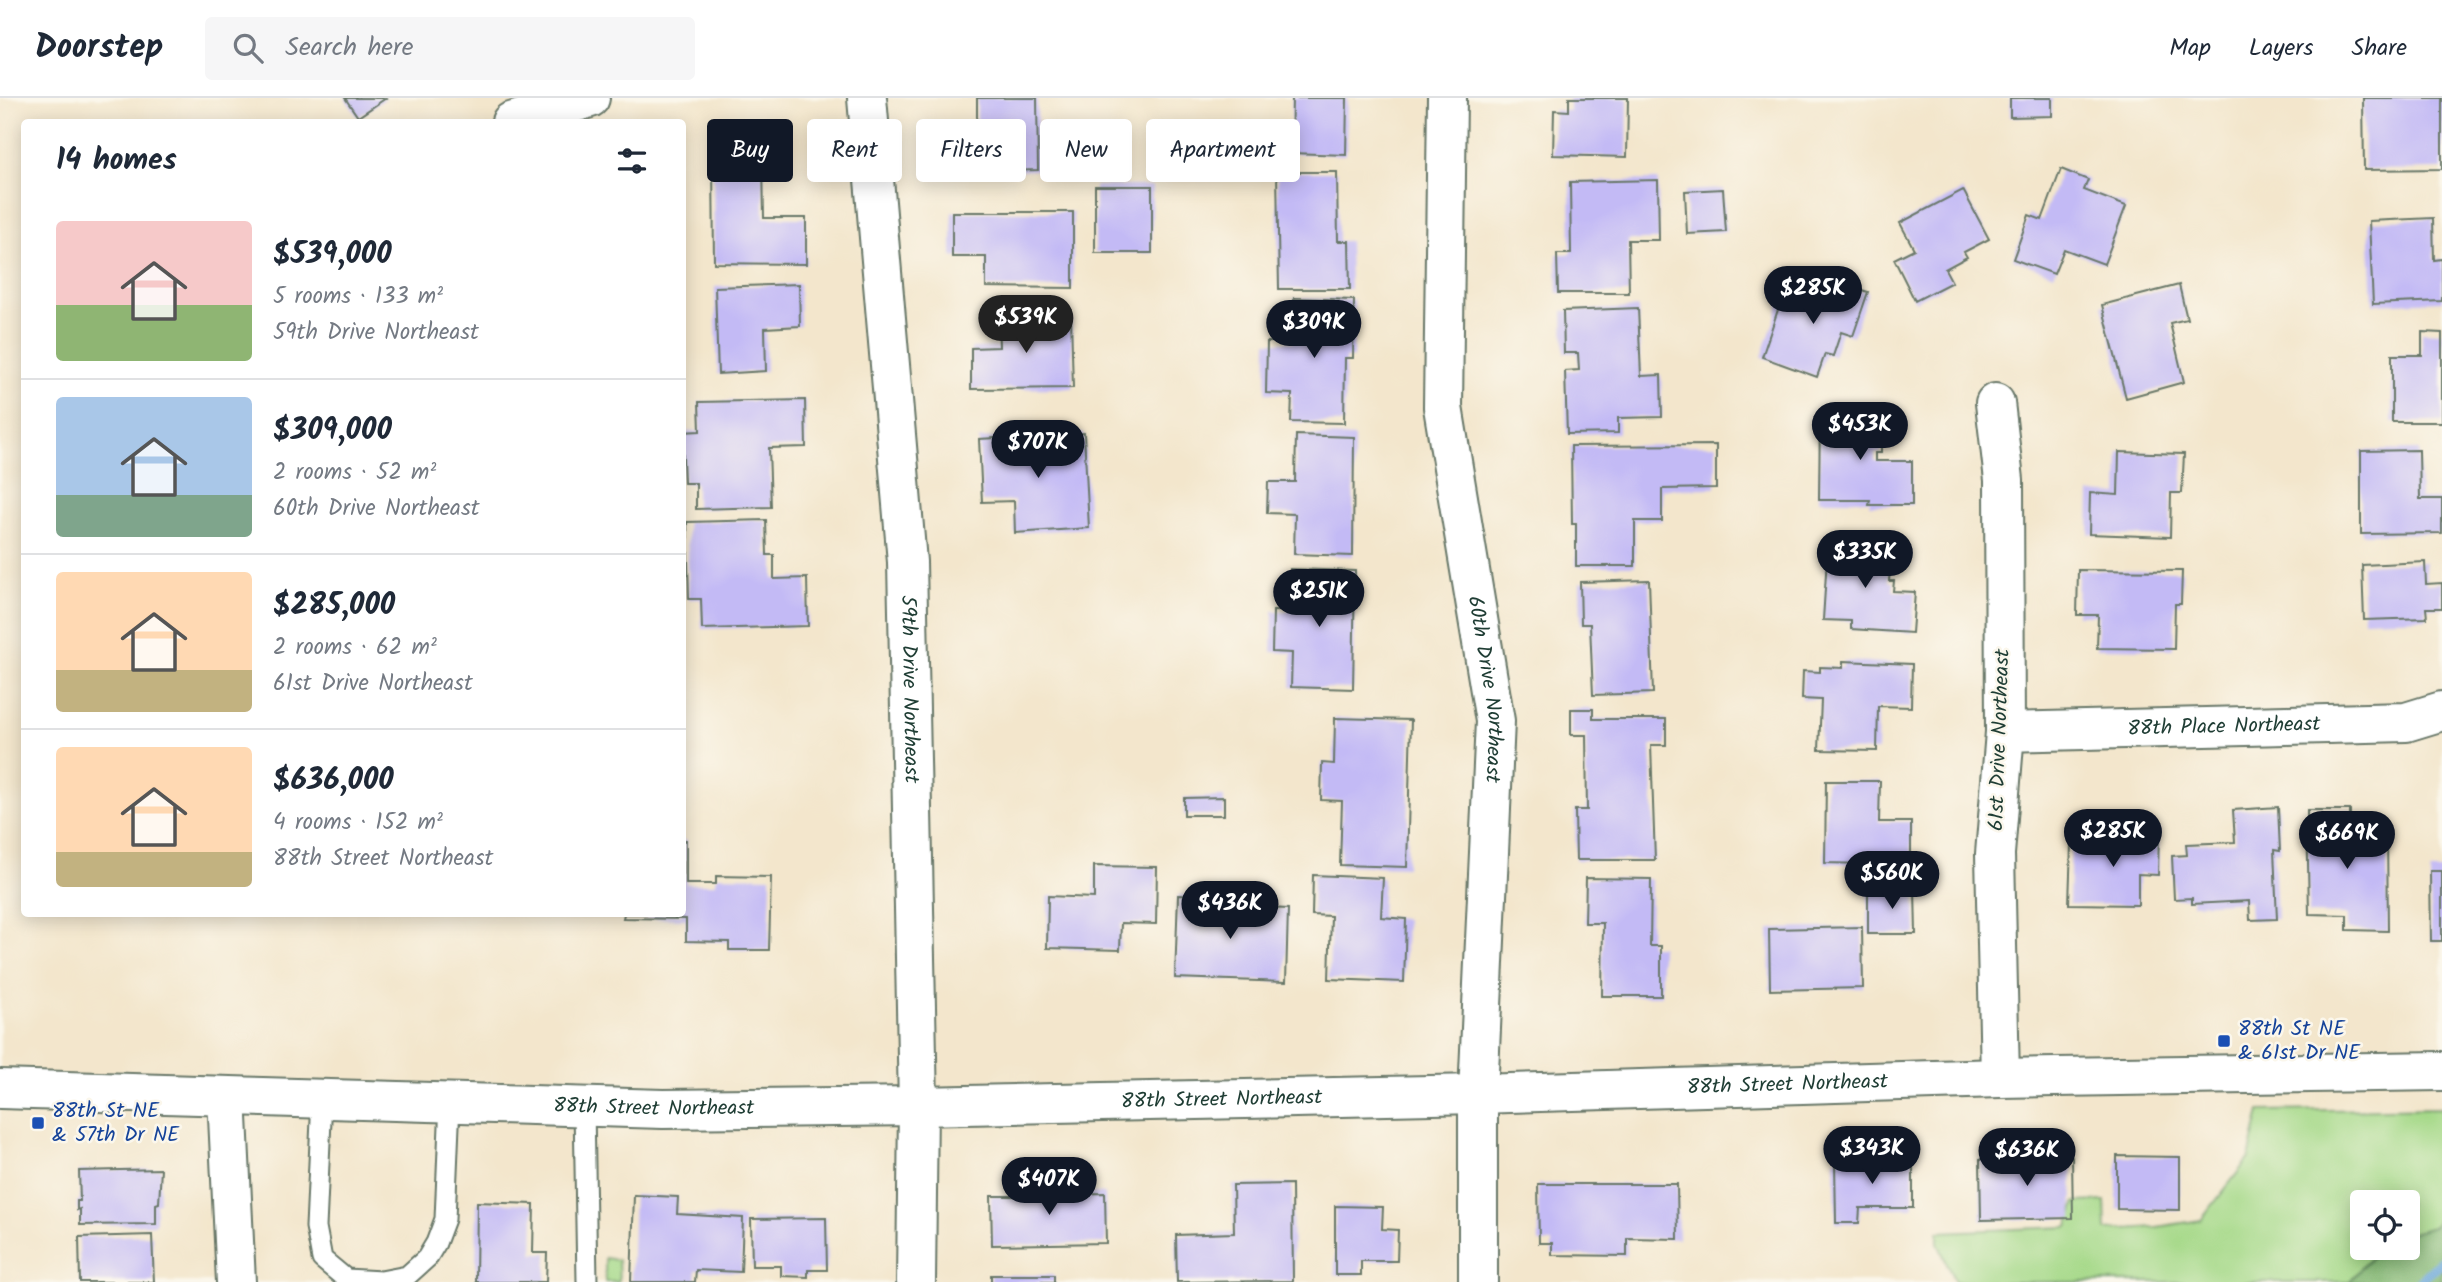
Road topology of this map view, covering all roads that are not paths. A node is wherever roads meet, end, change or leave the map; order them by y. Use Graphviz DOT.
graph roads {
  1 [pos="590,98"];
  2 [pos="867,98"];
  3 [pos="1447,98"];
  4 [pos="521,119"];
  5 [pos="1995,403"];
  6 [pos="2437,720"];
  7 [pos="2005,732"];
  8 [pos="2442,1071"];
  9 [pos="2000,1078"];
  10 [pos="0,1089"];
  11 [pos="1478,1094"];
  12 [pos="227,1096"];
  13 [pos="322,1099"];
  14 [pos="450,1102"];
  15 [pos="918,1106"];
  16 [pos="584,1107"];
  17 [pos="236,1282"];
  18 [pos="587,1282"];
  19 [pos="916,1282"];
  20 [pos="1478,1282"];
  1 -- 4 [label="street"];
  2 -- 15 [label="street, 59th Drive Northeast"];
  3 -- 11 [label="street, 60th Drive Northeast"];
  5 -- 7 [label="street, 61st Drive Northeast"];
  6 -- 7 [label="street, 88th Place Northeast"];
  7 -- 9 [label="street, 61st Drive Northeast"];
  8 -- 9 [label="street, 88th Street Northeast"];
  9 -- 11 [label="street, 88th Street Northeast"];
  10 -- 12 [label="street, 88th Street Northeast"];
  11 -- 15 [label="street, 88th Street Northeast"];
  11 -- 20 [label="street, 60th Drive Northeast"];
  12 -- 13 [label="street, 88th Street Northeast"];
  12 -- 17 [label="street"];
  13 -- 14 [label="street, 88th Street Northeast"];
  13 -- 14 [label="lane"];
  14 -- 16 [label="street, 88th Street Northeast"];
  15 -- 16 [label="street, 88th Street Northeast"];
  15 -- 19 [label="street, 59th Drive Northeast"];
  16 -- 18 [label="lane"];
}
